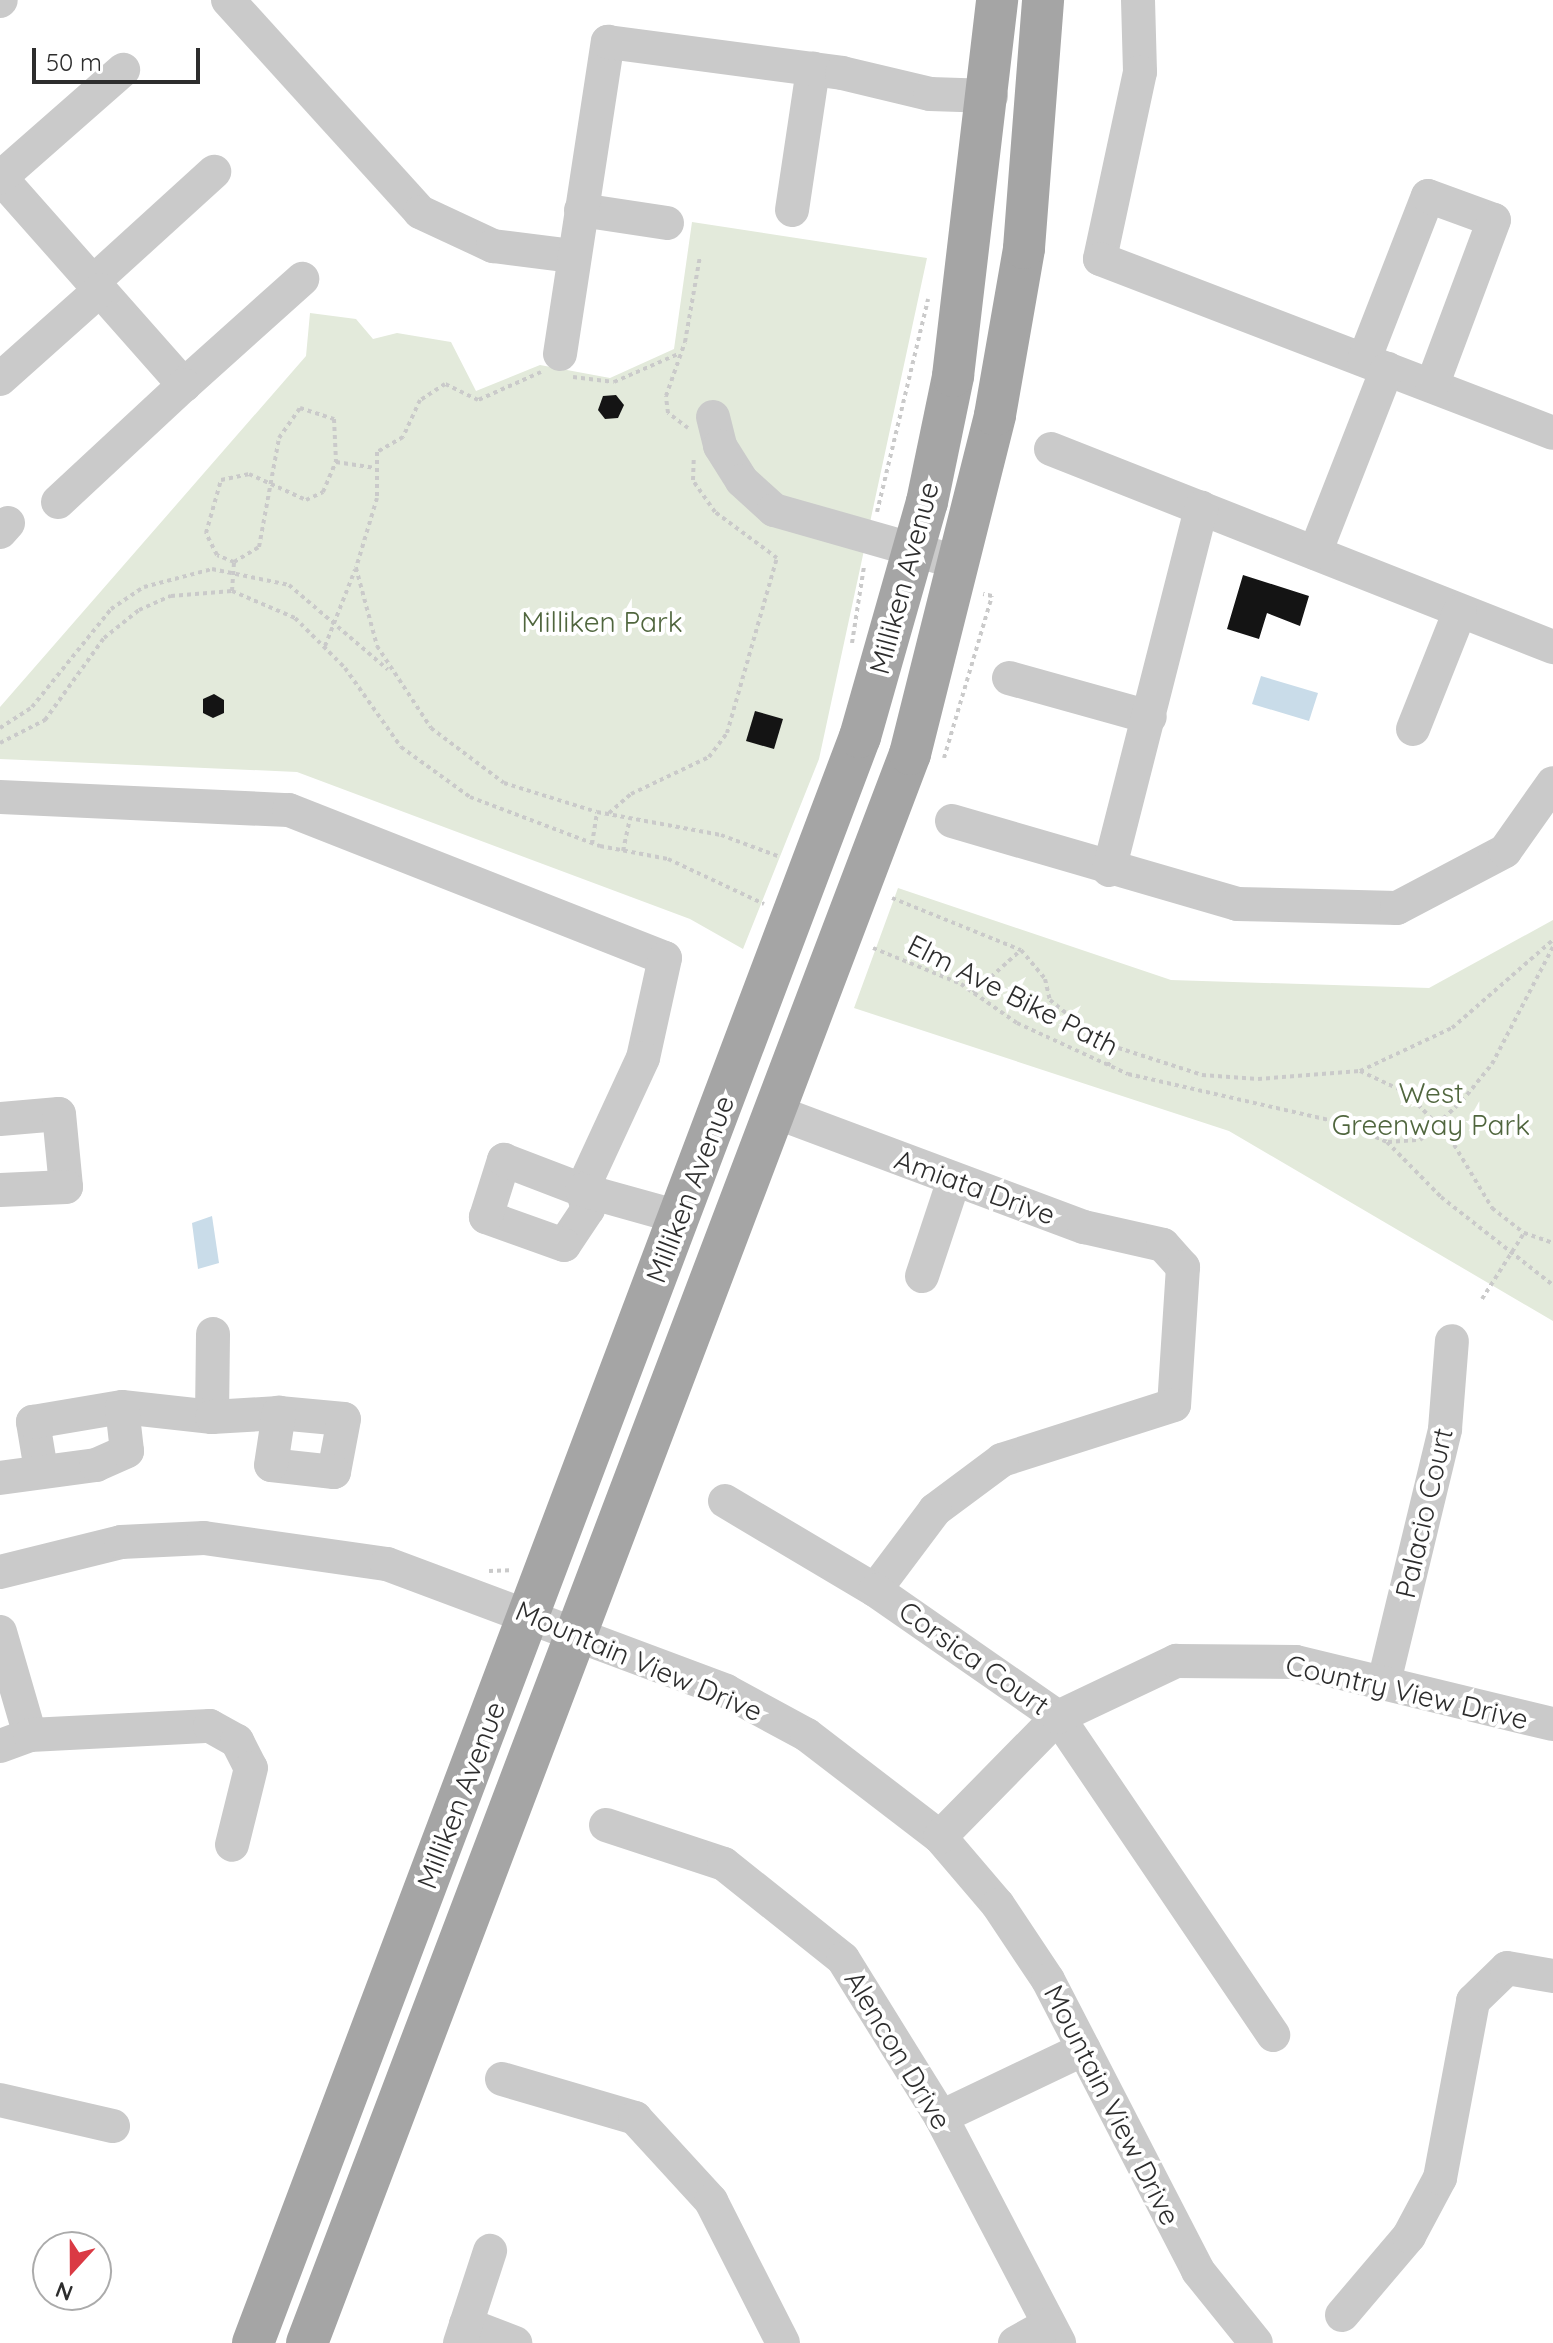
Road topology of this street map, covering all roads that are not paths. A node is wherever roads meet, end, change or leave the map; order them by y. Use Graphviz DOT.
graph roads {
  1 [pos="228,0"];
  2 [pos="997,0"];
  3 [pos="1043,0"];
  4 [pos="1138,0"];
  5 [pos="813,69"];
  6 [pos="123,70"];
  7 [pos="991,96"];
  8 [pos="214,172"];
  9 [pos="3,186"];
  10 [pos="581,210"];
  11 [pos="792,210"];
  12 [pos="667,223"];
  13 [pos="573,256"];
  14 [pos="302,279"];
  15 [pos="96,286"];
  16 [pos="1376,364"];
  17 [pos="561,368"];
  18 [pos="0,379"];
  19 [pos="184,385"];
  20 [pos="1432,386"];
  21 [pos="706,421"];
  22 [pos="1553,433"];
  23 [pos="1051,449"];
  24 [pos="58,502"];
  25 [pos="1201,508"];
  26 [pos="914,552"];
  27 [pos="1315,553"];
  28 [pos="960,563"];
  29 [pos="1460,611"];
  30 [pos="1553,647"];
  31 [pos="1009,678"];
  32 [pos="1150,717"];
  33 [pos="1413,729"];
  34 [pos="1553,783"];
  35 [pos="0,797"];
  36 [pos="952,821"];
  37 [pos="1109,870"];
  38 [pos="776,1112"];
  39 [pos="0,1119"];
  40 [pos="954,1180"];
  41 [pos="0,1190"];
  42 [pos="679,1217"];
  43 [pos="922,1276"];
  44 [pos="213,1334"];
  45 [pos="1452,1341"];
  46 [pos="122,1407"];
  47 [pos="279,1413"];
  48 [pos="212,1417"];
  49 [pos="41,1470"];
  50 [pos="0,1478"];
  51 [pos="725,1501"];
  52 [pos="0,1572"];
  53 [pos="875,1590"];
  54 [pos="530,1614"];
  55 [pos="0,1632"];
  56 [pos="577,1632"];
  57 [pos="1384,1682"];
  58 [pos="1058,1717"];
  59 [pos="1553,1724"];
  60 [pos="15,1741"];
  61 [pos="606,1825"];
  62 [pos="940,1837"];
  63 [pos="232,1845"];
  64 [pos="1553,1976"];
  65 [pos="1273,2035"];
  66 [pos="1084,2049"];
  67 [pos="502,2079"];
  68 [pos="0,2100"];
  69 [pos="941,2117"];
  70 [pos="113,2126"];
  71 [pos="490,2251"];
  72 [pos="1342,2315"];
  73 [pos="463,2333"];
  74 [pos="1053,2334"];
  75 [pos="253,2343"];
  76 [pos="307,2343"];
  77 [pos="515,2343"];
  78 [pos="783,2343"];
  79 [pos="1015,2343"];
  80 [pos="1256,2343"];
  1 -- 13 [label="street"];
  2 -- 7 [label="main road, Milliken Avenue"];
  3 -- 28 [label="main road, Milliken Avenue"];
  4 -- 16 [label="street"];
  5 -- 7 [label="street"];
  5 -- 10 [label="street"];
  5 -- 11 [label="street"];
  6 -- 9 [label="street"];
  7 -- 26 [label="main road, Milliken Avenue"];
  8 -- 15 [label="street"];
  9 -- 15 [label="street"];
  10 -- 12 [label="street"];
  10 -- 13 [label="street"];
  13 -- 17 [label="street"];
  14 -- 19 [label="street"];
  15 -- 18 [label="street"];
  15 -- 19 [label="street"];
  16 -- 20 [label="street"];
  16 -- 20 [label="street"];
  16 -- 27 [label="street"];
  19 -- 24 [label="street"];
  20 -- 22 [label="street"];
  21 -- 26 [label="street"];
  23 -- 25 [label="street"];
  25 -- 27 [label="street"];
  25 -- 32 [label="street"];
  26 -- 28 [label="street"];
  26 -- 42 [label="main road, Milliken Avenue"];
  27 -- 29 [label="street"];
  28 -- 38 [label="main road, Milliken Avenue"];
  29 -- 30 [label="street"];
  29 -- 33 [label="street"];
  31 -- 32 [label="street"];
  32 -- 37 [label="street"];
  34 -- 37 [label="street"];
  35 -- 42 [label="street"];
  36 -- 37 [label="street"];
  38 -- 40 [label="street, Amiata Drive"];
  38 -- 56 [label="main road, Milliken Avenue"];
  39 -- 41 [label="street"];
  40 -- 43 [label="street"];
  40 -- 53 [label="street, Amiata Drive"];
  42 -- 54 [label="main road, Milliken Avenue"];
  44 -- 48 [label="street"];
  45 -- 57 [label="street, Palacio Court"];
  46 -- 48 [label="street"];
  46 -- 49 [label="street"];
  46 -- 49 [label="street"];
  47 -- 48 [label="street"];
  49 -- 50 [label="street"];
  51 -- 53 [label="street, Corsica Court"];
  52 -- 54 [label="street, Mountain View Drive"];
  53 -- 58 [label="street, Corsica Court"];
  54 -- 56 [label="street, Mountain View Drive"];
  54 -- 75 [label="main road, Milliken Avenue"];
  55 -- 60 [label="street"];
  56 -- 62 [label="street, Mountain View Drive"];
  56 -- 76 [label="main road, Milliken Avenue"];
  57 -- 58 [label="street, Country View Drive"];
  57 -- 59 [label="street, Country View Drive"];
  58 -- 62 [label="street, Country View Drive"];
  58 -- 65 [label="street, Corsica Court"];
  60 -- 63 [label="street"];
  61 -- 69 [label="street, Alencon Drive"];
  62 -- 66 [label="street, Mountain View Drive"];
  64 -- 72 [label="street"];
  66 -- 69 [label="street"];
  66 -- 80 [label="street, Mountain View Drive"];
  67 -- 78 [label="street"];
  68 -- 70 [label="street"];
  69 -- 74 [label="street, Alencon Drive"];
  71 -- 73 [label="street"];
  73 -- 77 [label="street"];
  74 -- 79 [label="street"];
}
